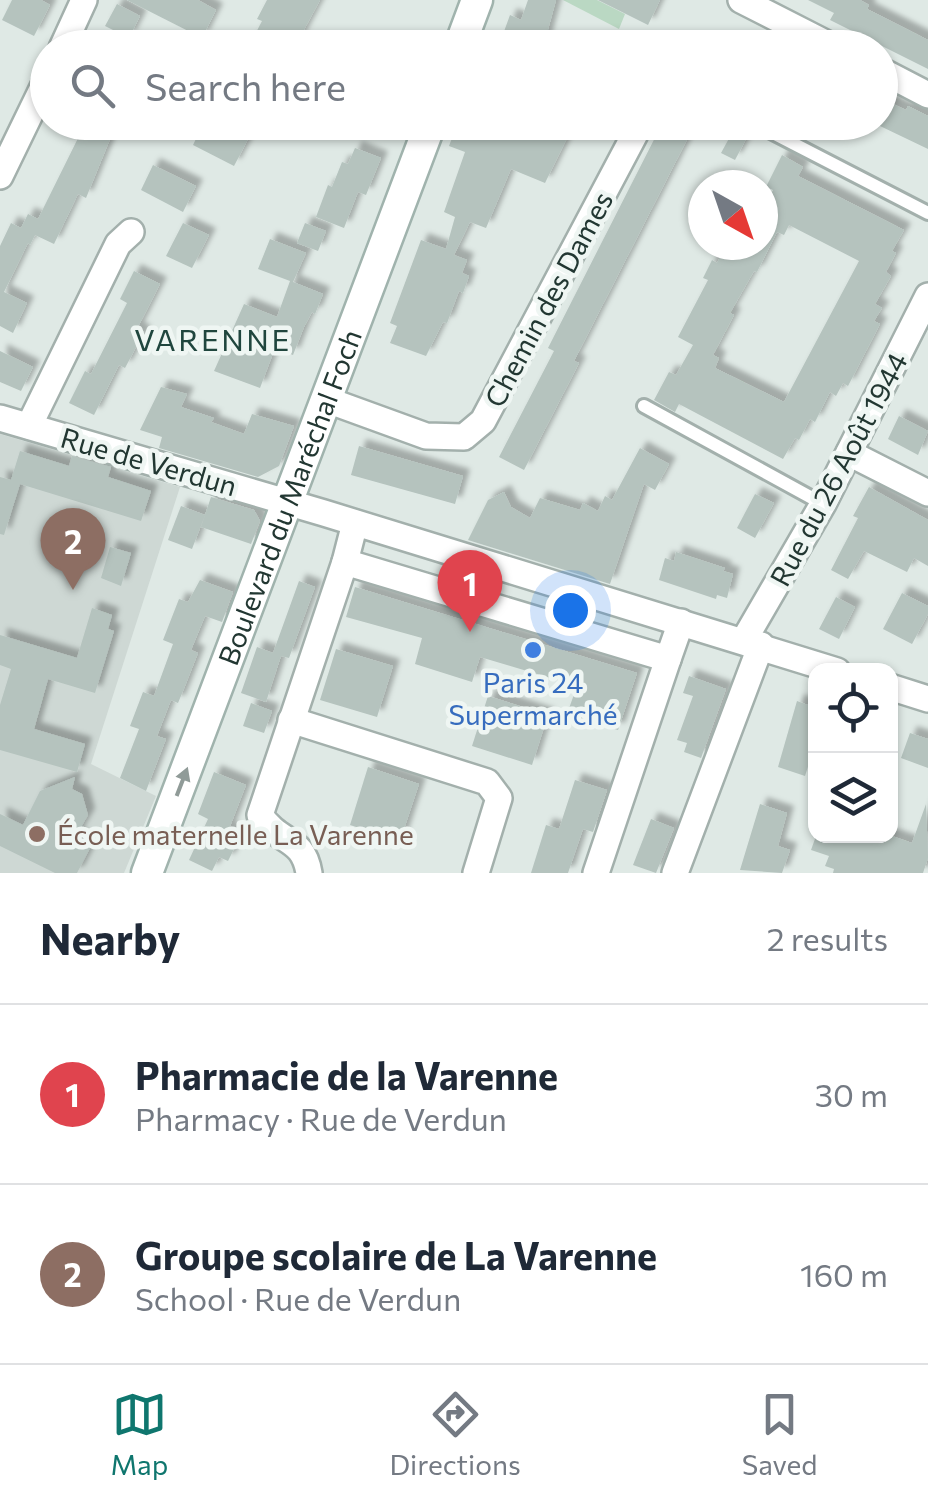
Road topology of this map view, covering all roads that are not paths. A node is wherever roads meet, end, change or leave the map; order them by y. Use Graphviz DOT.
graph roads {
  1 [pos="84,0"];
  2 [pos="477,0"];
  3 [pos="741,0"];
  4 [pos="70,30"];
  5 [pos="466,30"];
  6 [pos="800,30"];
  7 [pos="898,79"];
  8 [pos="928,94"];
  9 [pos="30,114"];
  10 [pos="424,140"];
  11 [pos="632,140"];
  12 [pos="786,140"];
  13 [pos="0,176"];
  14 [pos="928,213"];
  15 [pos="130,232"];
  16 [pos="928,296"];
  17 [pos="327,400"];
  18 [pos="644,406"];
  19 [pos="0,418"];
  20 [pos="29,426"];
  21 [pos="848,452"];
  22 [pos="928,493"];
  23 [pos="290,502"];
  24 [pos="823,504"];
  25 [pos="355,523"];
  26 [pos="345,562"];
  27 [pos="681,622"];
  28 [pos="753,642"];
  29 [pos="668,659"];
  30 [pos="817,663"];
  31 [pos="898,687"];
  32 [pos="926,692"];
  33 [pos="291,720"];
  34 [pos="147,873"];
  35 [pos="309,873"];
  36 [pos="476,873"];
  37 [pos="596,873"];
  38 [pos="675,873"];
  1 -- 4 [label="street"];
  2 -- 5 [label="main road"];
  3 -- 6 [label="street"];
  7 -- 8 [label="street"];
  9 -- 13 [label="street"];
  10 -- 17 [label="main road, Boulevard du Maréchal Foch"];
  11 -- 17 [label="street, Chemin des Dames"];
  12 -- 14 [label="lane"];
  15 -- 20 [label="street"];
  16 -- 21 [label="street, Rue du 26 Août 1944"];
  17 -- 23 [label="main road, Boulevard du Maréchal Foch"];
  18 -- 24 [label="lane"];
  19 -- 20 [label="street, Rue de Verdun"];
  20 -- 23 [label="street, Rue de Verdun"];
  21 -- 22 [label="street"];
  21 -- 24 [label="street, Rue du 26 Août 1944"];
  23 -- 25 [label="street, Rue de Verdun"];
  34 -- 23 [label="main road, Boulevard du Maréchal Foch, one-way"];
  24 -- 28 [label="street, Rue du 26 Août 1944"];
  25 -- 26 [label="street"];
  25 -- 27 [label="street, Rue de Verdun"];
  26 -- 29 [label="street"];
  26 -- 33 [label="street"];
  27 -- 28 [label="street, Rue de Verdun"];
  27 -- 29 [label="street"];
  28 -- 30 [label="street, Rue de Verdun"];
  28 -- 38 [label="street, Rue du 26 Août 1944"];
  29 -- 37 [label="street"];
  31 -- 32 [label="street"];
  33 -- 35 [label="street"];
  33 -- 36 [label="street"];
}
